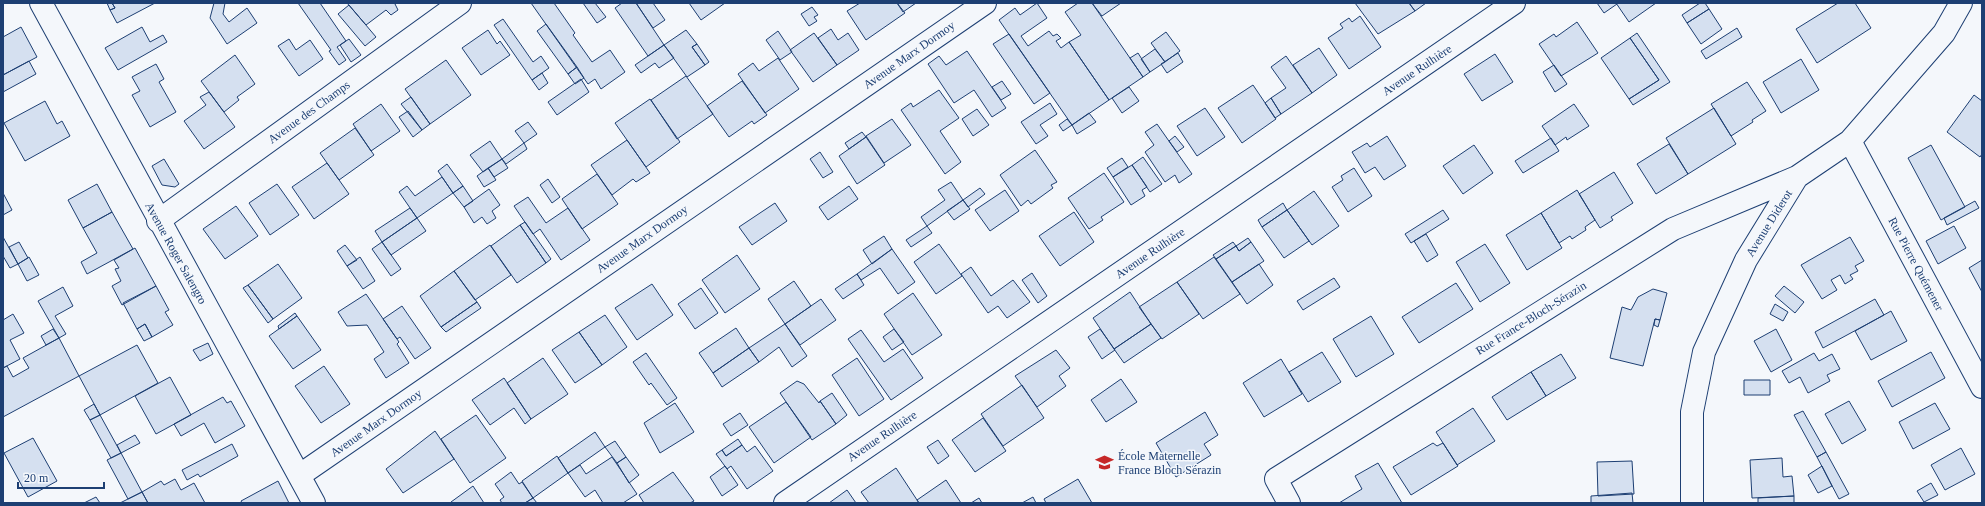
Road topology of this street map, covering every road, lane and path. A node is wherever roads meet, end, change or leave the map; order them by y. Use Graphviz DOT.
graph roads {
  1 [pos="41,3"];
  2 [pos="460,3"];
  3 [pos="985,3"];
  4 [pos="1514,3"];
  5 [pos="1961,3"];
  6 [pos="1850,141"];
  7 [pos="1797,177"];
  8 [pos="158,221"];
  9 [pos="1982,387"];
  10 [pos="300,475"];
  11 [pos="314,503"];
  12 [pos="785,503"];
  13 [pos="1289,503"];
  14 [pos="1692,503"];
  1 -- 8 [label="street, Avenue Roger Salengro"];
  2 -- 8 [label="street, Avenue des Champs"];
  3 -- 10 [label="street, Avenue Marx Dormoy"];
  4 -- 12 [label="street, Avenue Rulhière"];
  5 -- 6 [label="street, Avenue Diderot"];
  6 -- 7 [label="street, Avenue Diderot"];
  6 -- 9 [label="street, Rue Pierre Quémener"];
  7 -- 13 [label="street, Rue France-Bloch-Sérazin"];
  7 -- 14 [label="street, Avenue Diderot"];
  8 -- 10 [label="street, Avenue Roger Salengro"];
  10 -- 11 [label="street, Avenue Roger Salengro"];
}
